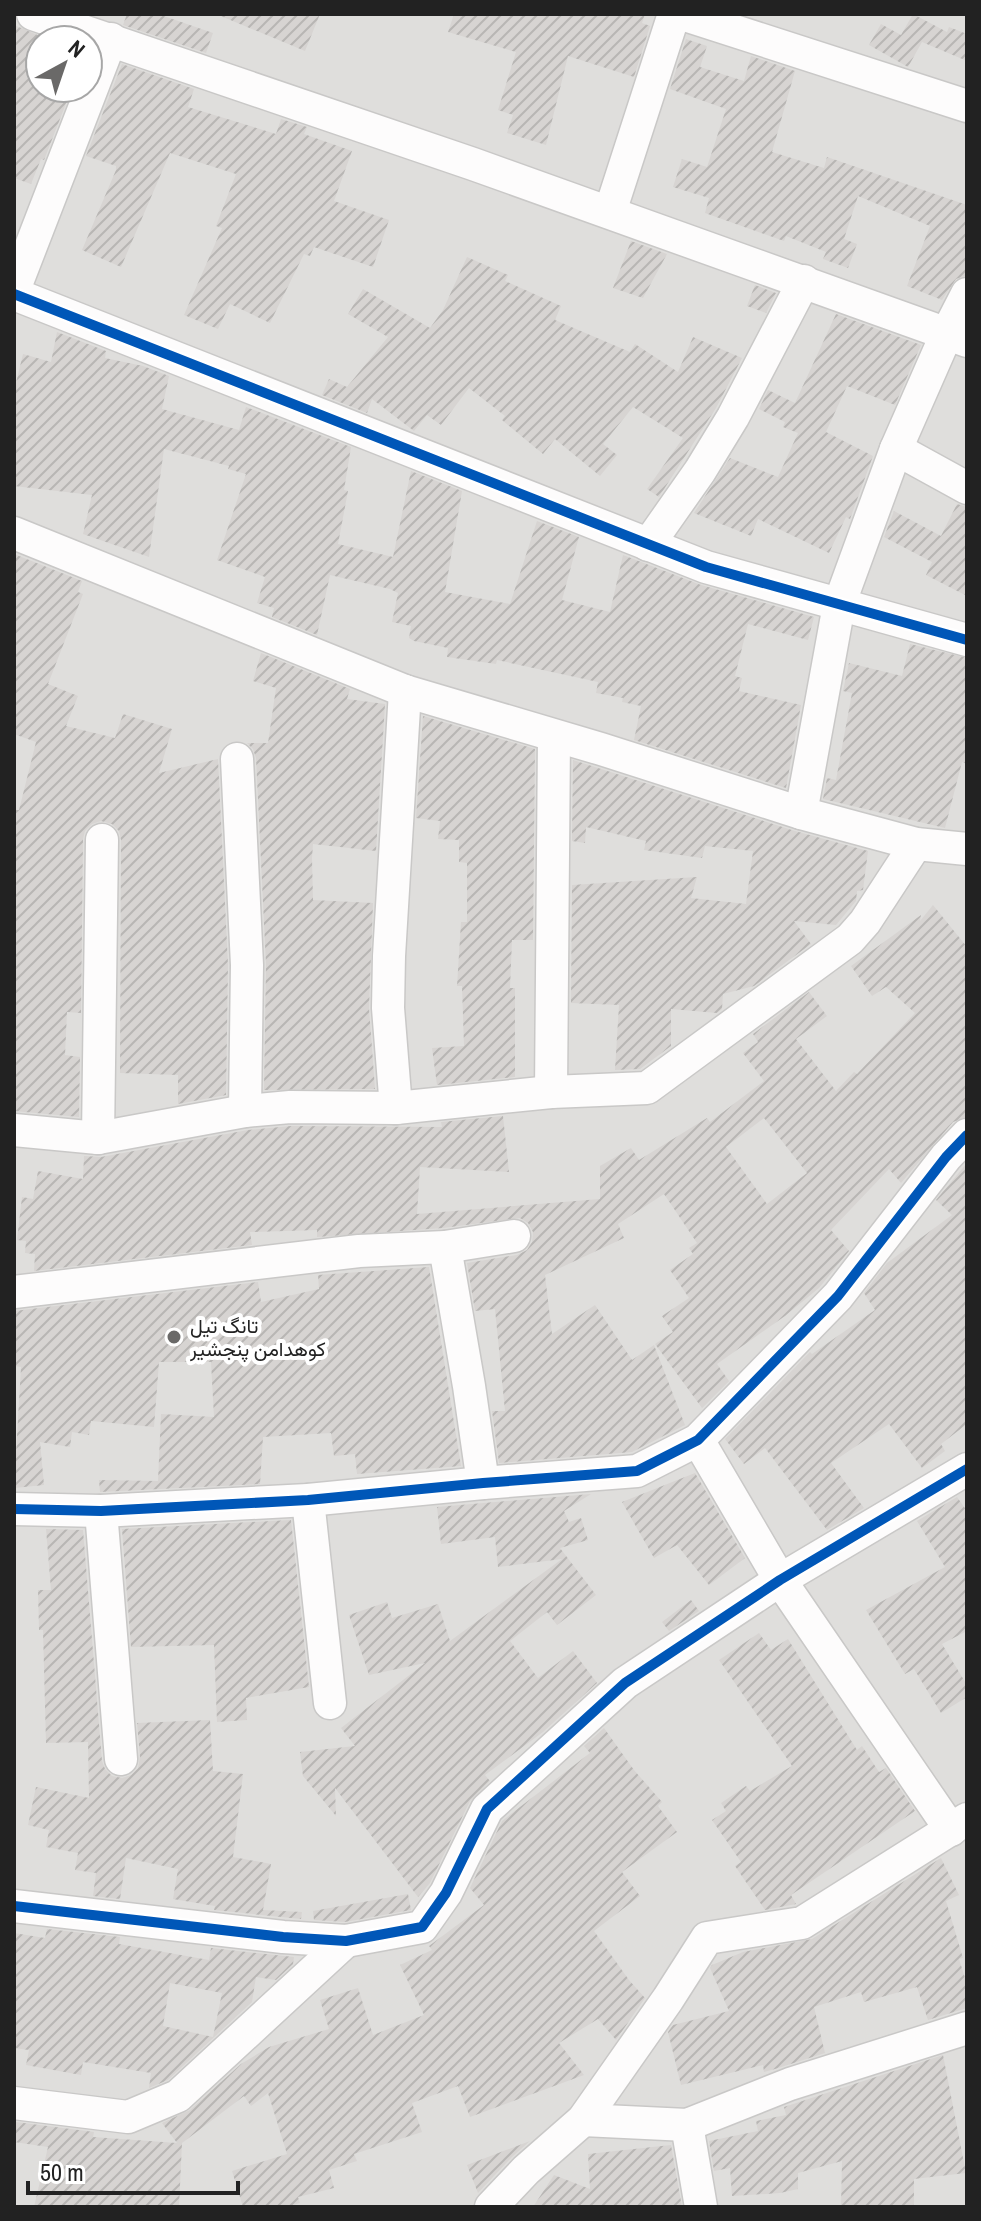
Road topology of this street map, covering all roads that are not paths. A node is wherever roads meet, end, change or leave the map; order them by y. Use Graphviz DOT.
graph roads {
  1 [pos="33,14"];
  2 [pos="674,14"];
  3 [pos="682,14"];
  4 [pos="111,39"];
  5 [pos="967,106"];
  6 [pos="610,212"];
  7 [pos="804,281"];
  8 [pos="14,292"];
  9 [pos="967,294"];
  10 [pos="957,337"];
  11 [pos="896,449"];
  12 [pos="967,488"];
  13 [pos="14,533"];
  14 [pos="648,545"];
  15 [pos="839,605"];
  16 [pos="967,640"];
  17 [pos="405,691"];
  18 [pos="554,736"];
  19 [pos="237,759"];
  20 [pos="801,813"];
  21 [pos="102,840"];
  22 [pos="916,844"];
  23 [pos="967,849"];
  24 [pos="551,1092"];
  25 [pos="396,1108"];
  26 [pos="245,1111"];
  27 [pos="14,1130"];
  28 [pos="967,1135"];
  29 [pos="98,1138"];
  30 [pos="514,1236"];
  31 [pos="445,1247"];
  32 [pos="14,1292"];
  33 [pos="698,1440"];
  34 [pos="967,1469"];
  35 [pos="483,1483"];
  36 [pos="308,1500"];
  37 [pos="14,1509"];
  38 [pos="101,1511"];
  39 [pos="780,1580"];
  40 [pos="330,1703"];
  41 [pos="121,1759"];
  42 [pos="959,1824"];
  43 [pos="14,1906"];
  44 [pos="346,1941"];
  45 [pos="967,2028"];
  46 [pos="14,2103"];
  47 [pos="583,2120"];
  48 [pos="687,2125"];
  49 [pos="491,2207"];
  50 [pos="701,2207"];
  1 -- 4 [label="street"];
  2 -- 6 [label="street"];
  3 -- 5 [label="street"];
  4 -- 6 [label="street"];
  4 -- 8 [label="street"];
  6 -- 7 [label="street"];
  7 -- 10 [label="street"];
  7 -- 14 [label="street"];
  8 -- 14 [label="street"];
  9 -- 10 [label="street"];
  10 -- 11 [label="street"];
  11 -- 12 [label="street"];
  11 -- 15 [label="street"];
  13 -- 17 [label="street"];
  14 -- 15 [label="street"];
  15 -- 16 [label="street"];
  15 -- 20 [label="street"];
  17 -- 18 [label="street"];
  17 -- 25 [label="street"];
  18 -- 20 [label="street"];
  18 -- 24 [label="street"];
  19 -- 26 [label="street"];
  20 -- 22 [label="street"];
  21 -- 29 [label="street"];
  22 -- 23 [label="street"];
  22 -- 24 [label="street"];
  24 -- 25 [label="street"];
  25 -- 26 [label="street"];
  26 -- 29 [label="street"];
  27 -- 29 [label="street"];
  28 -- 33 [label="street"];
  30 -- 31 [label="street"];
  31 -- 32 [label="street"];
  31 -- 35 [label="street"];
  33 -- 35 [label="street"];
  33 -- 39 [label="street"];
  34 -- 39 [label="street"];
  35 -- 36 [label="street"];
  36 -- 38 [label="street"];
  36 -- 40 [label="street"];
  37 -- 38 [label="street"];
  38 -- 41 [label="street"];
  39 -- 42 [label="street"];
  39 -- 44 [label="street"];
  42 -- 47 [label="street"];
  43 -- 44 [label="street"];
  44 -- 46 [label="street"];
  45 -- 48 [label="street"];
  47 -- 48 [label="street"];
  47 -- 49 [label="street"];
  48 -- 50 [label="street"];
}
